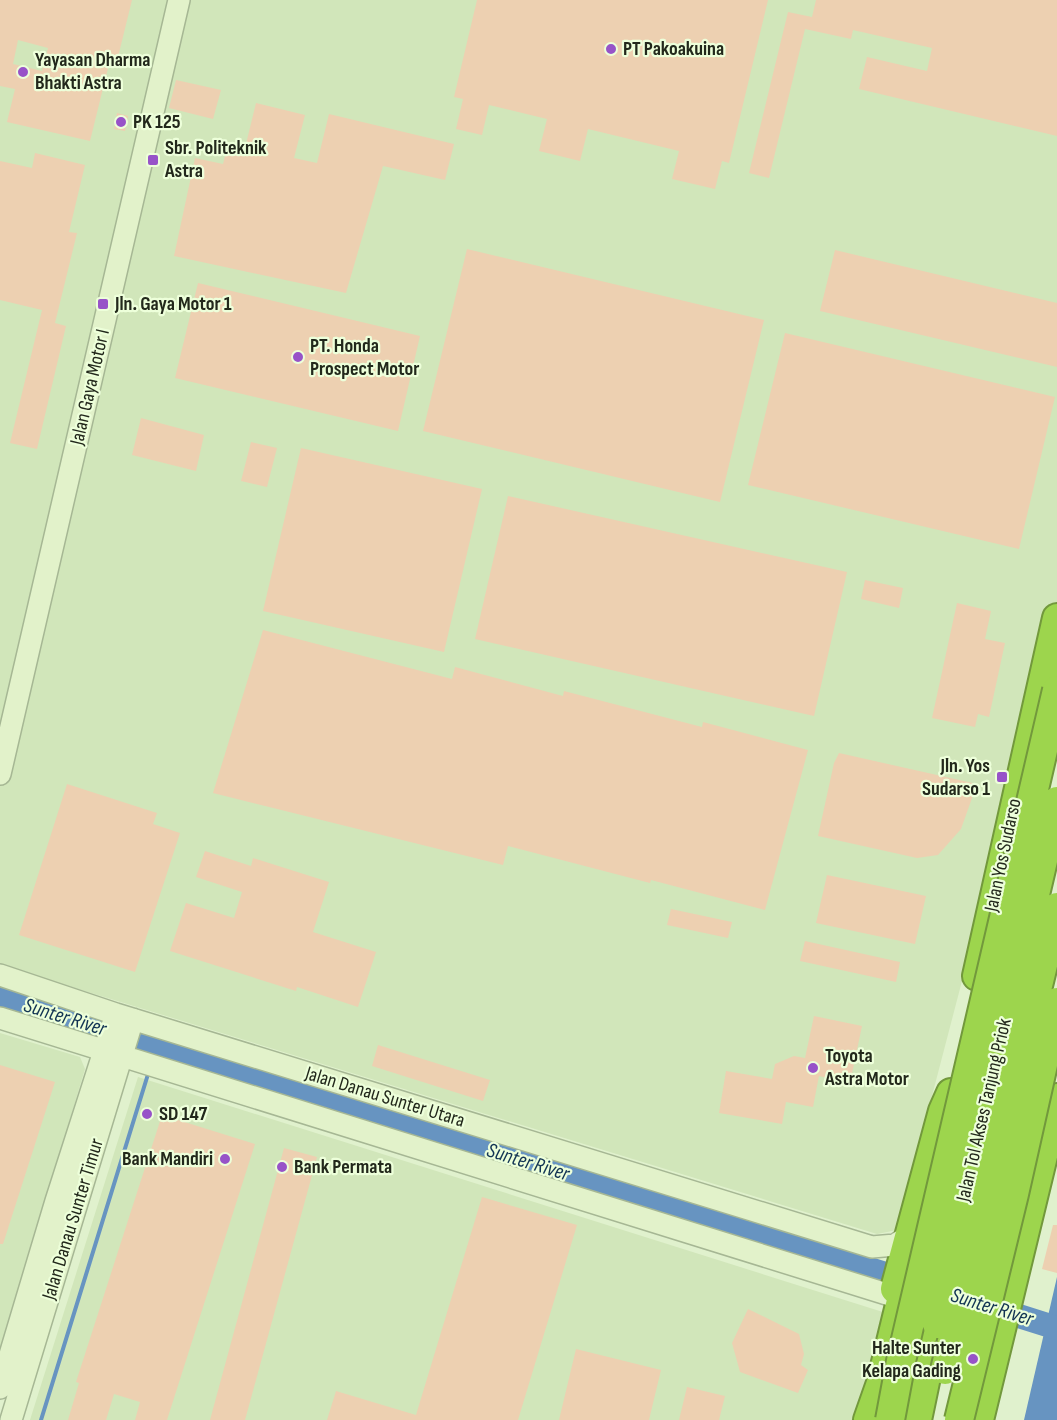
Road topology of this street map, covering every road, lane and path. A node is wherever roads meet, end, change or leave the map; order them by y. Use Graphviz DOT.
graph roads {
  1 [pos="179,0"];
  2 [pos="1057,618"];
  3 [pos="1057,690"];
  4 [pos="0,774"];
  5 [pos="1057,801"];
  6 [pos="1057,907"];
  7 [pos="0,975"];
  8 [pos="1057,1002"];
  9 [pos="0,1018"];
  10 [pos="119,1035"];
  11 [pos="962,1045"];
  12 [pos="1057,1073"];
  13 [pos="951,1093"];
  14 [pos="1057,1098"];
  15 [pos="929,1186"];
  16 [pos="1028,1216"];
  17 [pos="892,1280"];
  18 [pos="0,1388"];
  19 [pos="876,1417"];
  20 [pos="11,1420"];
  21 [pos="917,1420"];
  22 [pos="935,1420"];
  23 [pos="959,1420"];
  24 [pos="979,1420"];
  1 -- 4 [label="main road, Jalan Gaya Motor I"];
  2 -- 11 [label="highway, Jalan Yos Sudarso"];
  3 -- 19 [label="highway, bridge"];
  5 -- 21 [label="highway, Jalan Tol Akses Tanjung Priok, bridge"];
  6 -- 22 [label="highway, Jalan Tol Akses Tanjung Priok, bridge"];
  7 -- 10 [label="main road, Jalan Danau Sunter Utara"];
  8 -- 23 [label="highway, bridge"];
  9 -- 10 [label="main road, Jalan Danau Sunter Utara"];
  10 -- 17 [label="main road, Jalan Danau Sunter Utara"];
  10 -- 17 [label="main road, Jalan Danau Sunter Utara"];
  10 -- 18 [label="main road, Jalan Danau Sunter Timur"];
  10 -- 20 [label="main road, Jalan Danau Sunter Timur"];
  11 -- 12 [label="highway"];
  11 -- 13 [label="highway, Jalan Yos Sudarso"];
  13 -- 15 [label="highway, Jalan Yos Sudarso"];
  13 -- 17 [label="highway, Jalan Yos Sudarso"];
  14 -- 16 [label="highway"];
  15 -- 16 [label="highway"];
  15 -- 17 [label="highway, Jalan Yos Sudarso"];
  16 -- 24 [label="highway"];
  17 -- 19 [label="highway, Jalan Yos Sudarso"];
}
